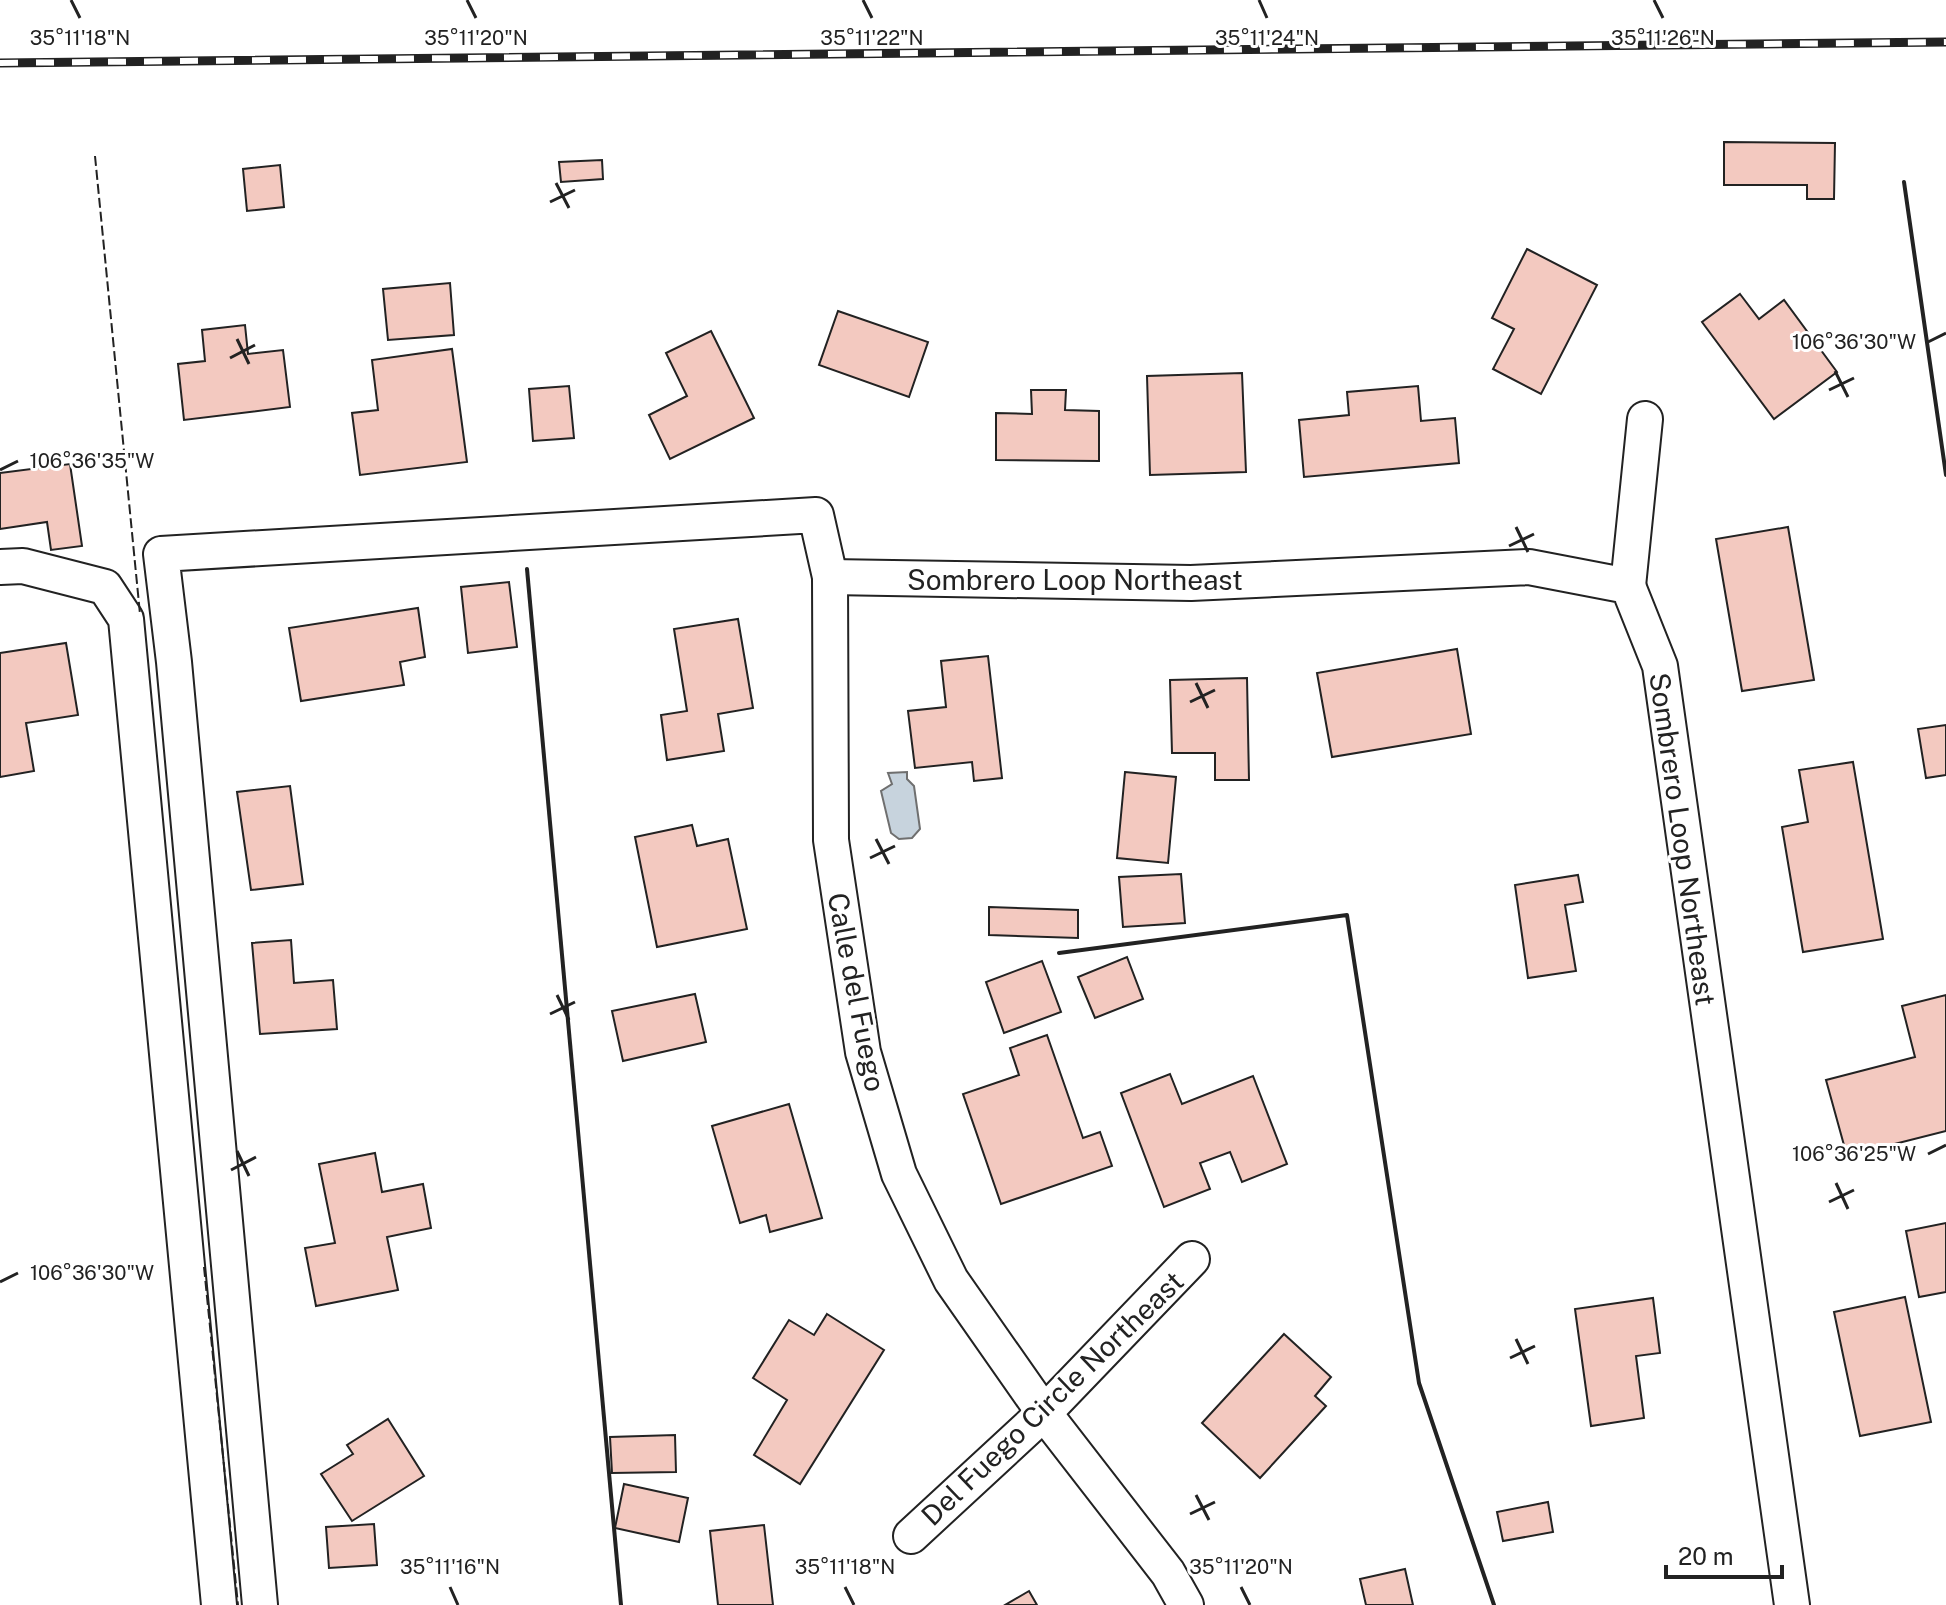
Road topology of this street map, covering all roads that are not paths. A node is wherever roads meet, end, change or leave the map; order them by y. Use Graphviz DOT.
graph roads {
  1 [pos="1645,419"];
  2 [pos="0,567"];
  3 [pos="830,577"];
  4 [pos="1628,586"];
  5 [pos="1192,1259"];
  6 [pos="1044,1413"];
  7 [pos="911,1536"];
  8 [pos="219,1605"];
  9 [pos="260,1605"];
  10 [pos="1186,1605"];
  11 [pos="1792,1605"];
  1 -- 4 [label="street"];
  2 -- 8 [label="street"];
  3 -- 4 [label="street, Sombrero Loop Northeast"];
  3 -- 6 [label="street, Calle del Fuego"];
  3 -- 9 [label="street, Calle del Fuego"];
  4 -- 11 [label="street, Sombrero Loop Northeast"];
  5 -- 6 [label="street, Del Fuego Circle Northeast"];
  6 -- 7 [label="street, Del Fuego Circle Northeast"];
  6 -- 10 [label="street, Calle del Fuego"];
}
